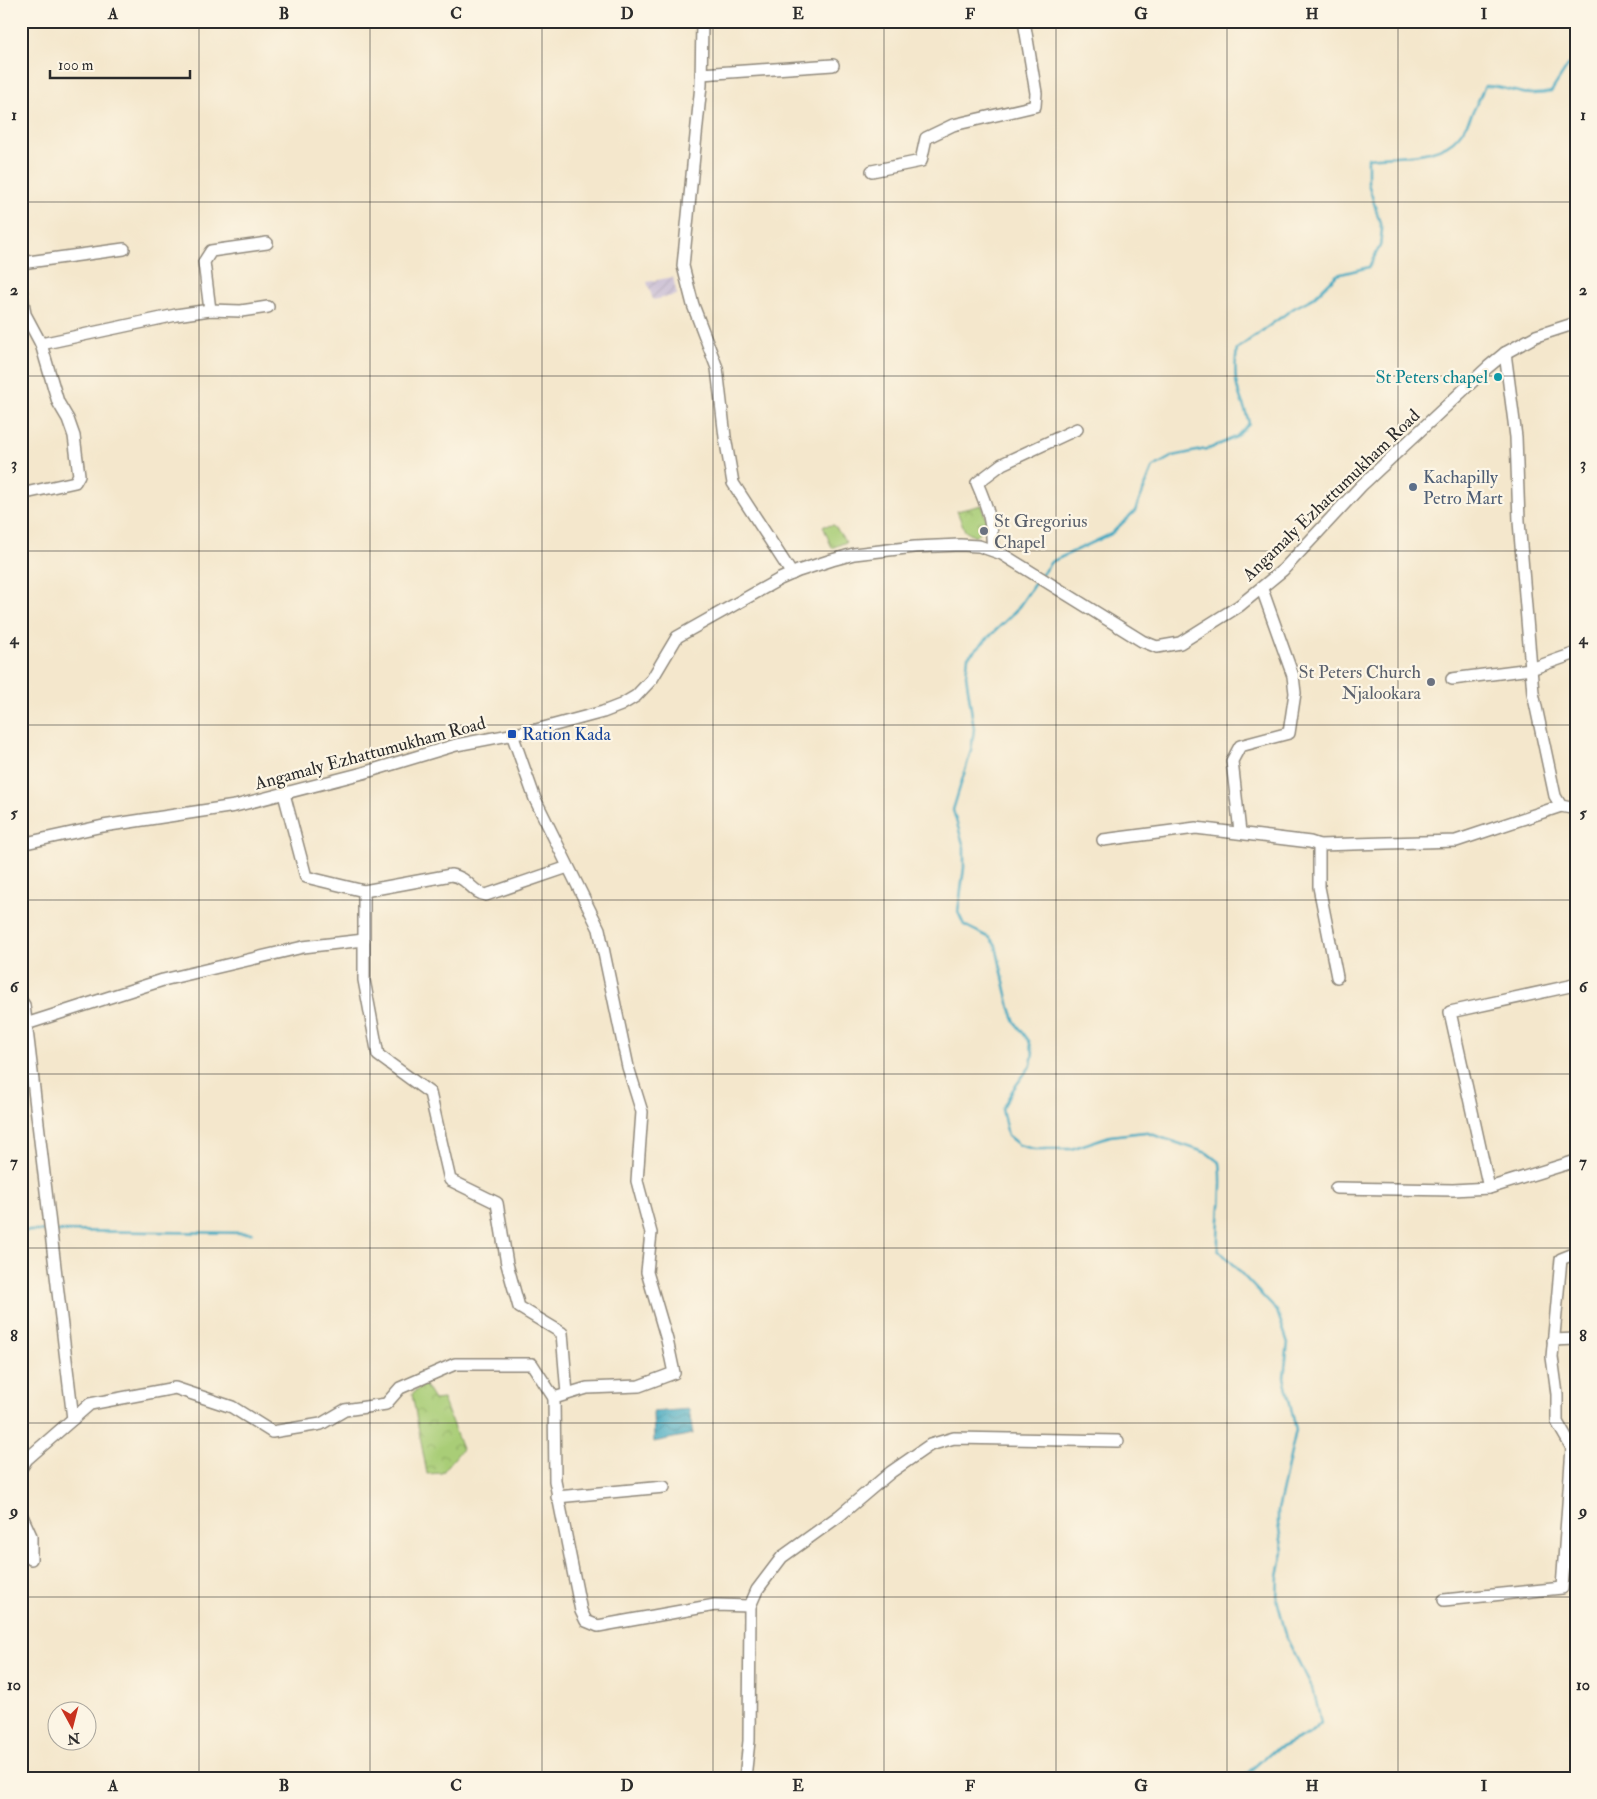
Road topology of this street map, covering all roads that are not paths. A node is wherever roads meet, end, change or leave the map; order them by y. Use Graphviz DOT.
graph roads {
  1 [pos="702,21"];
  2 [pos="1024,21"];
  3 [pos="833,65"];
  4 [pos="701,74"];
  5 [pos="872,170"];
  6 [pos="266,243"];
  7 [pos="124,250"];
  8 [pos="21,263"];
  9 [pos="21,290"];
  10 [pos="268,307"];
  11 [pos="210,310"];
  12 [pos="1576,323"];
  13 [pos="41,344"];
  14 [pos="1505,353"];
  15 [pos="1077,429"];
  16 [pos="21,494"];
  17 [pos="992,550"];
  18 [pos="792,574"];
  19 [pos="1262,589"];
  20 [pos="1576,653"];
  21 [pos="1531,669"];
  22 [pos="1452,679"];
  23 [pos="512,734"];
  24 [pos="284,794"];
  25 [pos="1561,806"];
  26 [pos="1576,809"];
  27 [pos="1240,832"];
  28 [pos="1103,840"];
  29 [pos="21,844"];
  30 [pos="1319,845"];
  31 [pos="568,867"];
  32 [pos="364,891"];
  33 [pos="364,940"];
  34 [pos="1337,978"];
  35 [pos="1576,982"];
  36 [pos="21,1000"];
  37 [pos="26,1024"];
  38 [pos="1576,1161"];
  39 [pos="1336,1188"];
  40 [pos="1489,1188"];
  41 [pos="1576,1253"];
  42 [pos="1576,1339"];
  43 [pos="1553,1340"];
  44 [pos="567,1394"];
  45 [pos="554,1398"];
  46 [pos="73,1419"];
  47 [pos="1118,1441"];
  48 [pos="1574,1448"];
  49 [pos="21,1468"];
  50 [pos="664,1487"];
  51 [pos="557,1497"];
  52 [pos="21,1514"];
  53 [pos="21,1551"];
  54 [pos="1444,1600"];
  55 [pos="750,1606"];
  56 [pos="745,1778"];
  1 -- 4 [label="street"];
  2 -- 5 [label="street"];
  3 -- 4 [label="street"];
  4 -- 18 [label="street"];
  6 -- 11 [label="street"];
  7 -- 8 [label="street"];
  9 -- 13 [label="street"];
  10 -- 11 [label="street"];
  11 -- 13 [label="street"];
  12 -- 14 [label="street, Angamaly Ezhattumukham Road"];
  13 -- 16 [label="street"];
  14 -- 19 [label="street, Angamaly Ezhattumukham Road"];
  14 -- 21 [label="street"];
  15 -- 17 [label="street"];
  17 -- 18 [label="street, Angamaly Ezhattumukham Road"];
  17 -- 19 [label="street, Angamaly Ezhattumukham Road"];
  18 -- 23 [label="street, Angamaly Ezhattumukham Road"];
  19 -- 27 [label="street"];
  20 -- 21 [label="street"];
  21 -- 22 [label="street"];
  21 -- 25 [label="street"];
  23 -- 24 [label="street, Angamaly Ezhattumukham Road"];
  23 -- 31 [label="street"];
  24 -- 29 [label="street, Angamaly Ezhattumukham Road"];
  24 -- 32 [label="street"];
  25 -- 26 [label="street"];
  25 -- 30 [label="street"];
  27 -- 28 [label="street"];
  27 -- 30 [label="street"];
  30 -- 34 [label="street"];
  31 -- 32 [label="street"];
  31 -- 44 [label="street"];
  32 -- 33 [label="street"];
  33 -- 37 [label="street"];
  33 -- 44 [label="street"];
  35 -- 40 [label="street"];
  36 -- 37 [label="street"];
  37 -- 46 [label="street"];
  38 -- 40 [label="street"];
  39 -- 40 [label="street"];
  41 -- 43 [label="street"];
  42 -- 43 [label="street"];
  43 -- 48 [label="street"];
  44 -- 45 [label="street"];
  45 -- 46 [label="street"];
  45 -- 51 [label="street"];
  46 -- 49 [label="street"];
  47 -- 55 [label="street"];
  48 -- 54 [label="street"];
  50 -- 51 [label="street"];
  51 -- 55 [label="street"];
  52 -- 53 [label="street"];
  55 -- 56 [label="street"];
}
